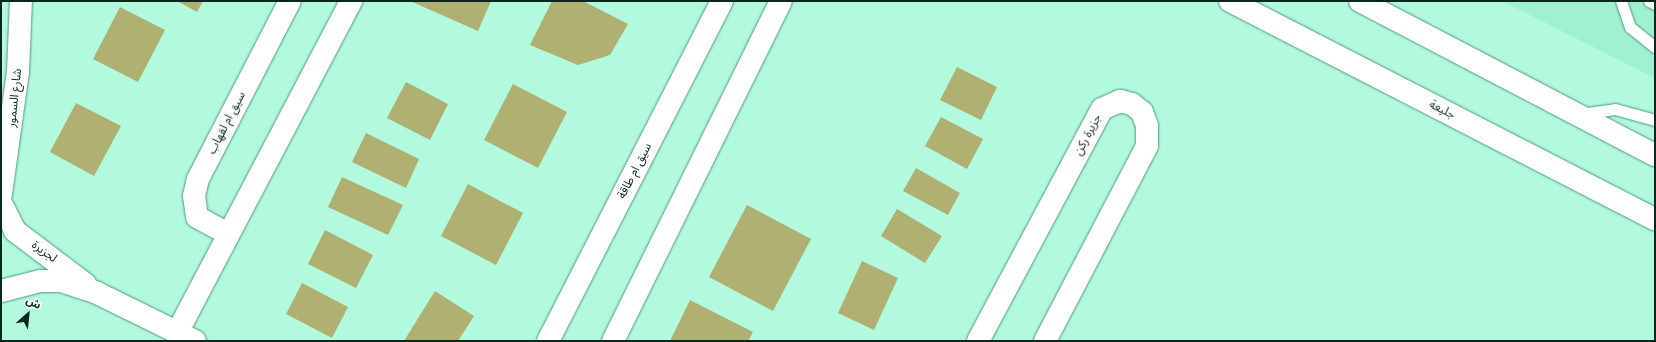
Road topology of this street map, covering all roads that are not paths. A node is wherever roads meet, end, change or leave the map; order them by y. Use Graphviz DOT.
graph roads {
  1 [pos="21,1"];
  2 [pos="290,1"];
  3 [pos="351,1"];
  4 [pos="722,1"];
  5 [pos="781,1"];
  6 [pos="1230,1"];
  7 [pos="1360,1"];
  8 [pos="1621,1"];
  9 [pos="1649,1"];
  10 [pos="1655,4"];
  11 [pos="1655,47"];
  12 [pos="1578,115"];
  13 [pos="1655,120"];
  14 [pos="1655,154"];
  15 [pos="1,194"];
  16 [pos="1,203"];
  17 [pos="1655,219"];
  18 [pos="228,234"];
  19 [pos="1,291"];
  20 [pos="97,294"];
  21 [pos="186,336"];
  22 [pos="548,341"];
  23 [pos="613,341"];
  24 [pos="978,341"];
  25 [pos="1045,341"];
  1 -- 15 [label="street, شارع السمور"];
  2 -- 18 [label="street, سيق ام لقهاب"];
  3 -- 18 [label="street"];
  4 -- 22 [label="street, سيق ام طاقة"];
  5 -- 23 [label="street"];
  6 -- 17 [label="street, جليعة"];
  7 -- 12 [label="street"];
  8 -- 11 [label="lane"];
  9 -- 10 [label="lane"];
  12 -- 13 [label="lane"];
  12 -- 14 [label="street"];
  16 -- 20 [label="street, لجزيرة"];
  18 -- 21 [label="street"];
  19 -- 20 [label="street, لجزيرة"];
  20 -- 21 [label="street, لجزيرة"];
  24 -- 25 [label="street, جزيرة ركن"];
}
